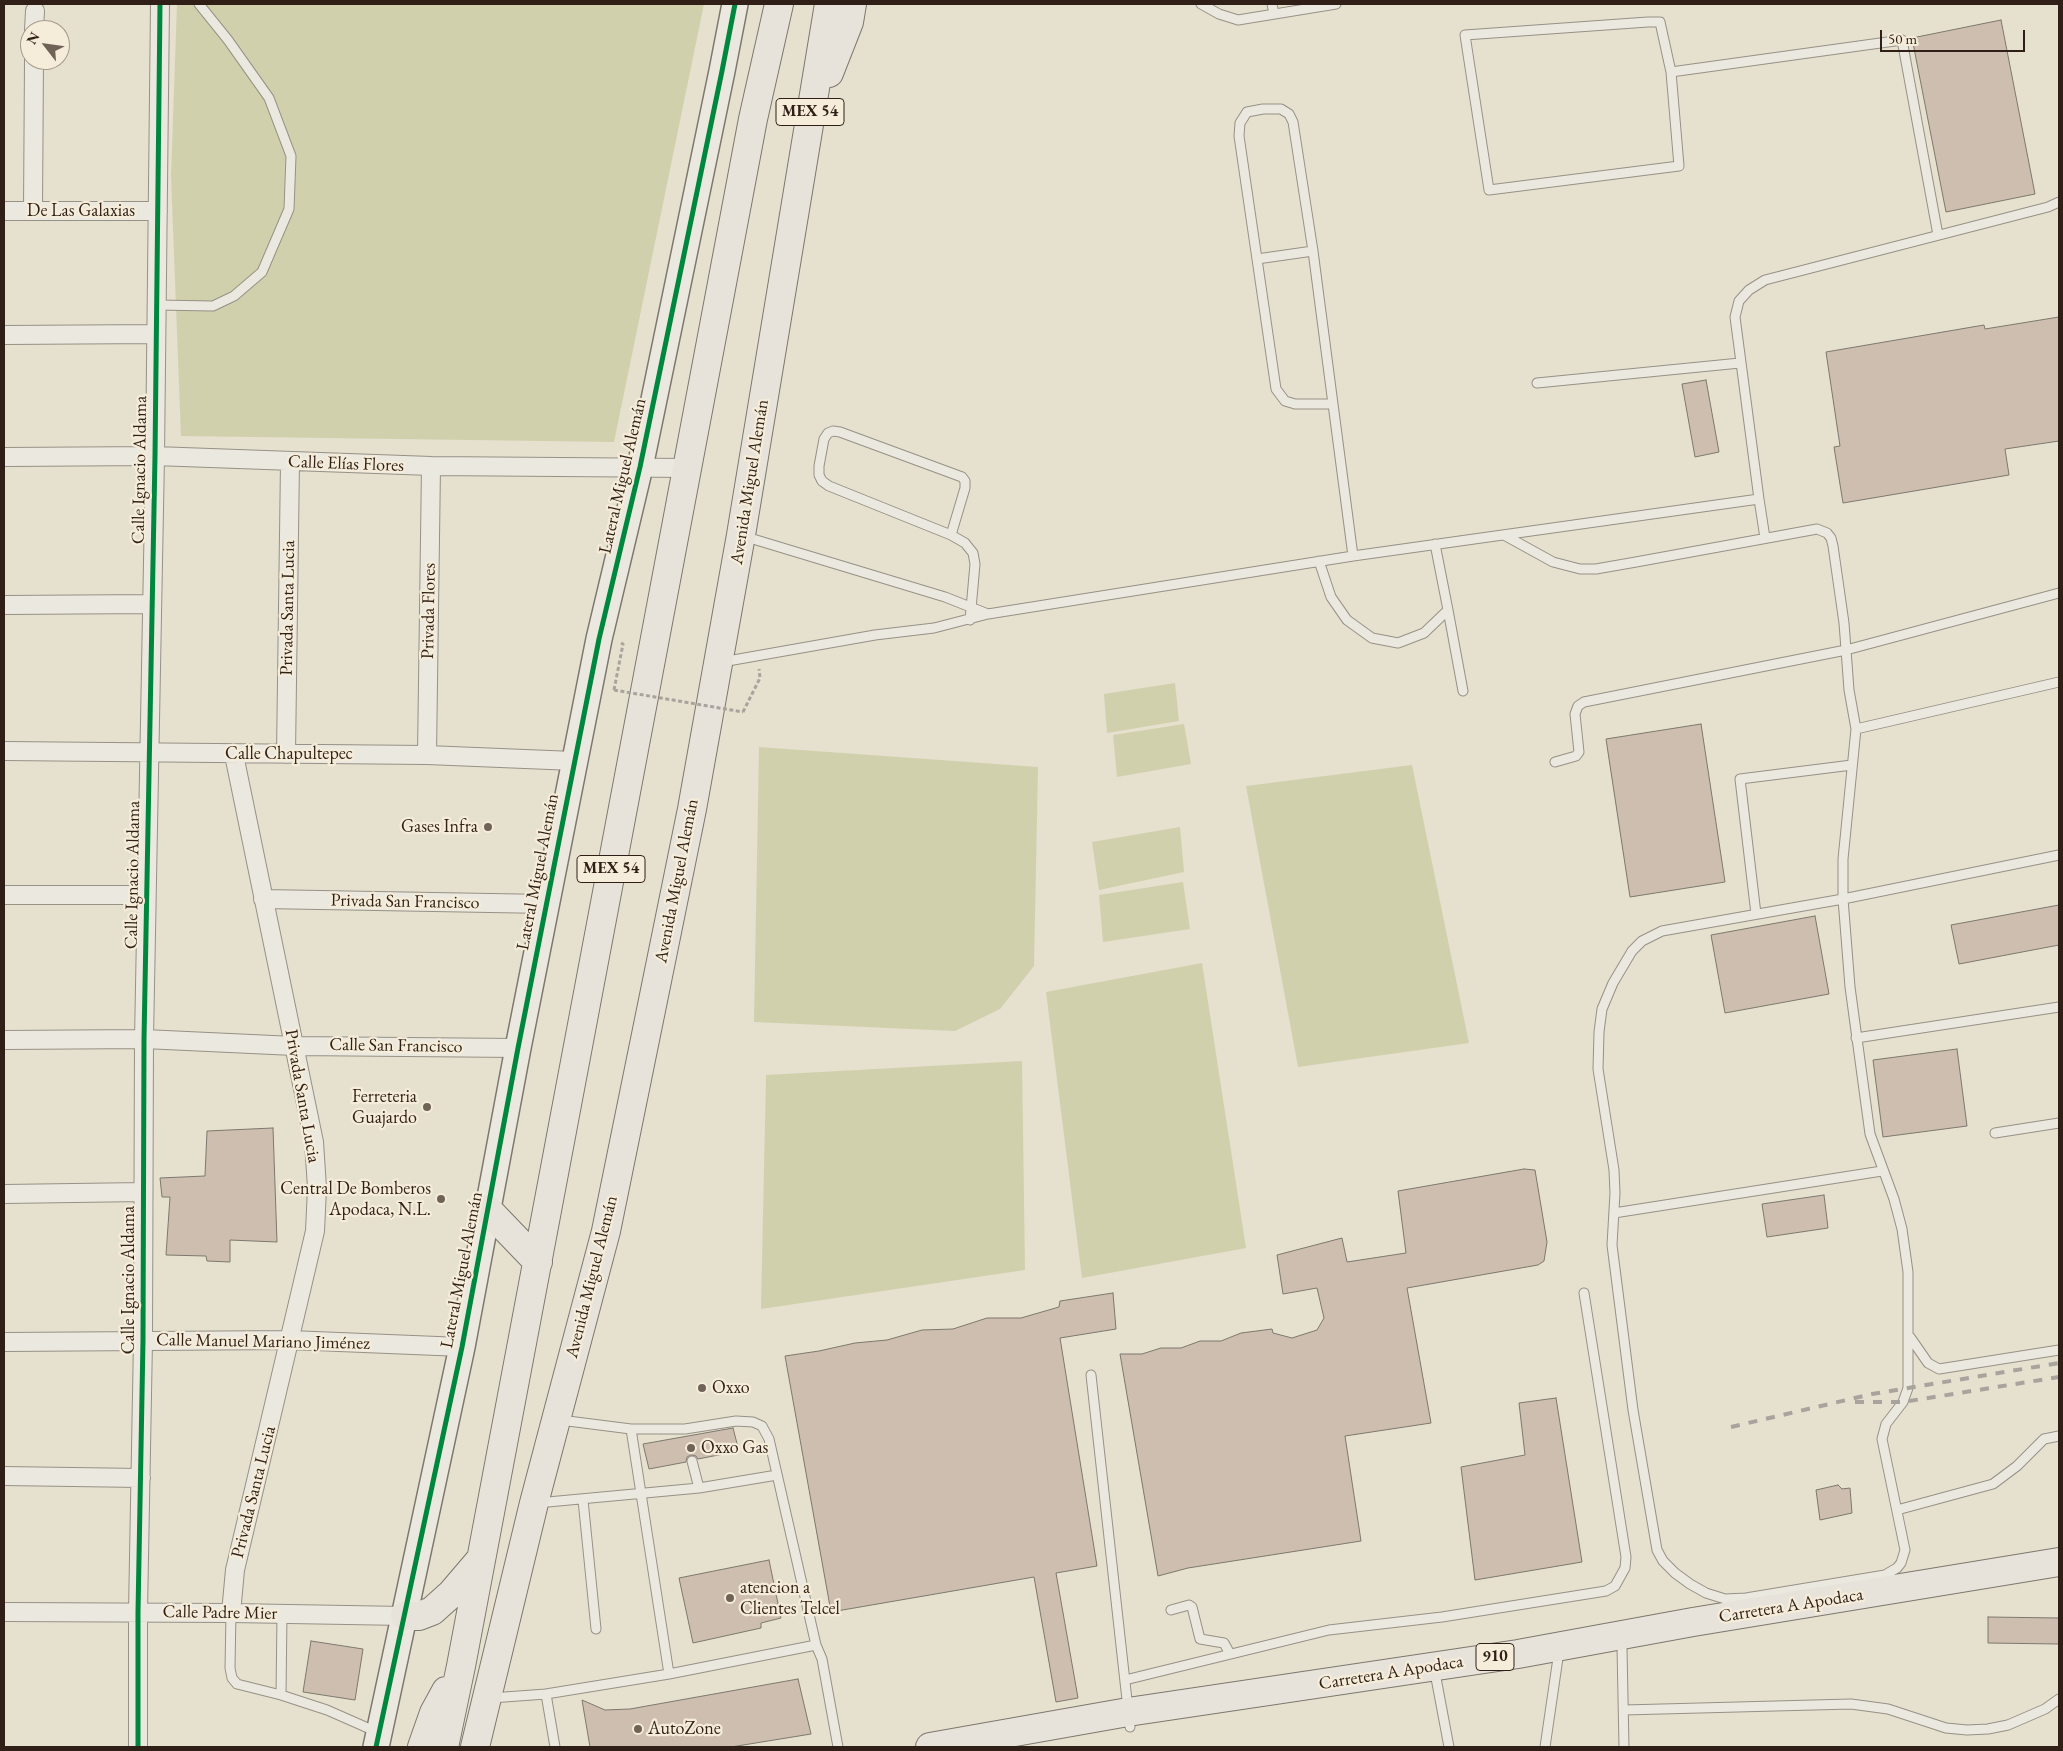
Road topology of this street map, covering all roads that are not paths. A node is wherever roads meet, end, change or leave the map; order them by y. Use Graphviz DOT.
graph roads {
  1 [pos="160,4"];
  2 [pos="199,4"];
  3 [pos="735,4"];
  4 [pos="738,4"];
  5 [pos="760,4"];
  6 [pos="779,4"];
  7 [pos="829,4"];
  8 [pos="852,4"];
  9 [pos="1201,4"];
  10 [pos="1272,4"];
  11 [pos="1336,4"];
  12 [pos="35,11"];
  13 [pos="1274,14"];
  14 [pos="35,20"];
  15 [pos="34,70"];
  16 [pos="722,72"];
  17 [pos="1671,72"];
  18 [pos="753,120"];
  19 [pos="807,130"];
  20 [pos="2059,202"];
  21 [pos="4,210"];
  22 [pos="33,210"];
  23 [pos="158,211"];
  24 [pos="1938,235"];
  25 [pos="1313,251"];
  26 [pos="1257,259"];
  27 [pos="156,305"];
  28 [pos="156,334"];
  29 [pos="4,335"];
  30 [pos="1740,364"];
  31 [pos="1537,383"];
  32 [pos="1333,404"];
  33 [pos="155,456"];
  34 [pos="4,457"];
  35 [pos="290,462"];
  36 [pos="431,466"];
  37 [pos="640,467"];
  38 [pos="688,468"];
  39 [pos="1759,499"];
  40 [pos="951,534"];
  41 [pos="741,535"];
  42 [pos="1504,535"];
  43 [pos="1766,538"];
  44 [pos="1435,544"];
  45 [pos="1353,556"];
  46 [pos="1320,561"];
  47 [pos="2059,593"];
  48 [pos="4,604"];
  49 [pos="151,604"];
  50 [pos="971,606"];
  51 [pos="1448,610"];
  52 [pos="988,614"];
  53 [pos="970,620"];
  54 [pos="1846,650"];
  55 [pos="719,662"];
  56 [pos="2059,682"];
  57 [pos="1463,691"];
  58 [pos="1856,729"];
  59 [pos="4,752"];
  60 [pos="148,752"];
  61 [pos="286,754"];
  62 [pos="234,755"];
  63 [pos="427,755"];
  64 [pos="574,761"];
  65 [pos="1555,762"];
  66 [pos="1852,765"];
  67 [pos="2059,856"];
  68 [pos="4,895"];
  69 [pos="146,895"];
  70 [pos="263,899"];
  71 [pos="1843,899"];
  72 [pos="547,904"];
  73 [pos="1756,914"];
  74 [pos="2059,1007"];
  75 [pos="1856,1038"];
  76 [pos="4,1040"];
  77 [pos="144,1040"];
  78 [pos="294,1046"];
  79 [pos="518,1048"];
  80 [pos="2059,1122"];
  81 [pos="1994,1133"];
  82 [pos="1882,1171"];
  83 [pos="144,1192"];
  84 [pos="4,1194"];
  85 [pos="487,1209"];
  86 [pos="1614,1213"];
  87 [pos="538,1262"];
  88 [pos="1584,1293"];
  89 [pos="1909,1337"];
  90 [pos="143,1340"];
  91 [pos="290,1340"];
  92 [pos="4,1342"];
  93 [pos="462,1347"];
  94 [pos="2059,1350"];
  95 [pos="1091,1375"];
  96 [pos="556,1419"];
  97 [pos="631,1429"];
  98 [pos="2059,1436"];
  99 [pos="692,1460"];
  100 [pos="777,1475"];
  101 [pos="4,1476"];
  102 [pos="141,1478"];
  103 [pos="699,1488"];
  104 [pos="642,1493"];
  105 [pos="583,1500"];
  106 [pos="534,1503"];
  107 [pos="1897,1510"];
  108 [pos="481,1559"];
  109 [pos="2059,1562"];
  110 [pos="2059,1575"];
  111 [pos="1171,1610"];
  112 [pos="4,1612"];
  113 [pos="138,1612"];
  114 [pos="231,1613"];
  115 [pos="282,1613"];
  116 [pos="406,1616"];
  117 [pos="596,1629"];
  118 [pos="816,1645"];
  119 [pos="1622,1648"];
  120 [pos="1230,1654"];
  121 [pos="1558,1658"];
  122 [pos="461,1666"];
  123 [pos="669,1674"];
  124 [pos="1436,1678"];
  125 [pos="1125,1680"];
  126 [pos="546,1694"];
  127 [pos="281,1695"];
  128 [pos="486,1698"];
  129 [pos="2059,1699"];
  130 [pos="1624,1710"];
  131 [pos="1129,1720"];
  132 [pos="378,1740"];
  133 [pos="446,1741"];
  134 [pos="138,1747"];
  135 [pos="422,1747"];
  136 [pos="476,1747"];
  137 [pos="555,1747"];
  138 [pos="838,1747"];
  139 [pos="930,1747"];
  140 [pos="1012,1747"];
  141 [pos="1450,1747"];
  142 [pos="1544,1747"];
  143 [pos="1624,1747"];
  1 -- 23 [label="street, Calle Ignacio Aldama"];
  2 -- 27 [label="lane"];
  3 -- 16 [label="street, Lateral Miguel Alemán"];
  4 -- 16 [label="street"];
  5 -- 18 [label="main road"];
  6 -- 18 [label="main road, MEX 54"];
  7 -- 19 [label="main road, Avenida Miguel Alemán / MEX 54"];
  8 -- 19 [label="main road"];
  9 -- 13 [label="lane"];
  10 -- 13 [label="lane"];
  11 -- 13 [label="lane"];
  12 -- 14 [label="street"];
  15 -- 22 [label="street"];
  16 -- 37 [label="street, Lateral Miguel Alemán"];
  17 -- 17 [label="lane"];
  17 -- 24 [label="lane"];
  18 -- 38 [label="main road, MEX 54"];
  19 -- 41 [label="main road, Avenida Miguel Alemán / MEX 54"];
  20 -- 24 [label="lane"];
  21 -- 22 [label="street, De Las Galaxias"];
  22 -- 23 [label="street, De Las Galaxias"];
  23 -- 27 [label="street, Calle Ignacio Aldama"];
  24 -- 30 [label="lane"];
  25 -- 26 [label="lane"];
  25 -- 26 [label="lane"];
  25 -- 32 [label="lane"];
  26 -- 32 [label="lane"];
  27 -- 28 [label="street, Calle Ignacio Aldama"];
  28 -- 29 [label="street"];
  28 -- 33 [label="street, Calle Ignacio Aldama"];
  30 -- 31 [label="lane"];
  30 -- 39 [label="lane"];
  32 -- 45 [label="lane"];
  33 -- 34 [label="street, Calle Elías Flores"];
  33 -- 35 [label="street, Calle Elías Flores"];
  33 -- 49 [label="street, Calle Ignacio Aldama"];
  35 -- 36 [label="street, Calle Elías Flores"];
  35 -- 61 [label="street, Privada Santa Lucia"];
  36 -- 37 [label="street, Calle Elías Flores"];
  36 -- 63 [label="street, Privada Flores"];
  37 -- 38 [label="street, Calle Elías Flores"];
  37 -- 64 [label="street, Lateral Miguel Alemán"];
  38 -- 87 [label="main road, MEX 54"];
  39 -- 42 [label="lane"];
  39 -- 43 [label="lane"];
  40 -- 40 [label="lane"];
  40 -- 50 [label="lane"];
  41 -- 50 [label="lane"];
  41 -- 55 [label="main road, Avenida Miguel Alemán / MEX 54"];
  42 -- 43 [label="lane"];
  42 -- 44 [label="lane"];
  43 -- 54 [label="lane"];
  44 -- 45 [label="lane"];
  44 -- 51 [label="lane"];
  45 -- 46 [label="lane"];
  46 -- 51 [label="lane"];
  46 -- 52 [label="lane"];
  47 -- 54 [label="lane"];
  48 -- 49 [label="street"];
  49 -- 60 [label="street, Calle Ignacio Aldama"];
  50 -- 52 [label="lane"];
  50 -- 53 [label="lane"];
  51 -- 57 [label="lane"];
  52 -- 53 [label="lane"];
  53 -- 55 [label="lane"];
  54 -- 58 [label="lane"];
  54 -- 65 [label="lane"];
  55 -- 96 [label="main road, Avenida Miguel Alemán / MEX 54"];
  56 -- 58 [label="lane"];
  58 -- 66 [label="lane"];
  59 -- 60 [label="street, Calle Chapultepec"];
  60 -- 62 [label="street, Calle Chapultepec"];
  60 -- 69 [label="street, Calle Ignacio Aldama"];
  61 -- 62 [label="street, Calle Chapultepec"];
  61 -- 63 [label="street, Calle Chapultepec"];
  62 -- 70 [label="street, Privada Santa Lucia"];
  63 -- 64 [label="street, Calle Chapultepec"];
  64 -- 72 [label="street, Lateral Miguel Alemán"];
  66 -- 71 [label="lane"];
  66 -- 73 [label="lane"];
  67 -- 71 [label="lane"];
  68 -- 69 [label="street"];
  69 -- 77 [label="street, Calle Ignacio Aldama"];
  70 -- 72 [label="street, Privada San Francisco"];
  70 -- 78 [label="street, Privada Santa Lucia"];
  71 -- 73 [label="lane"];
  71 -- 75 [label="lane"];
  72 -- 79 [label="street, Lateral Miguel Alemán"];
  73 -- 86 [label="lane"];
  74 -- 75 [label="lane"];
  75 -- 82 [label="lane"];
  76 -- 77 [label="street, Calle San Francisco"];
  77 -- 78 [label="street, Calle San Francisco"];
  77 -- 83 [label="street, Calle Ignacio Aldama"];
  78 -- 79 [label="street, Calle San Francisco"];
  78 -- 91 [label="street, Privada Santa Lucia"];
  79 -- 85 [label="street, Lateral Miguel Alemán"];
  80 -- 81 [label="lane"];
  82 -- 86 [label="lane"];
  82 -- 89 [label="lane"];
  83 -- 84 [label="street"];
  83 -- 90 [label="street, Calle Ignacio Aldama"];
  85 -- 87 [label="main road"];
  85 -- 93 [label="street, Lateral Miguel Alemán"];
  86 -- 107 [label="lane"];
  87 -- 108 [label="main road, MEX 54"];
  88 -- 120 [label="lane"];
  89 -- 94 [label="lane"];
  89 -- 107 [label="lane"];
  90 -- 91 [label="street, Calle Manuel Mariano Jiménez"];
  90 -- 92 [label="street, Calle Manuel Mariano Jiménez"];
  90 -- 102 [label="street, Calle Ignacio Aldama"];
  91 -- 93 [label="street, Calle Manuel Mariano Jiménez"];
  91 -- 114 [label="street, Privada Santa Lucia"];
  93 -- 116 [label="street, Lateral Miguel Alemán"];
  95 -- 125 [label="lane"];
  96 -- 97 [label="lane"];
  96 -- 106 [label="main road, Avenida Miguel Alemán / MEX 54"];
  97 -- 100 [label="lane"];
  97 -- 104 [label="lane"];
  98 -- 107 [label="lane"];
  99 -- 103 [label="lane"];
  100 -- 103 [label="lane"];
  100 -- 118 [label="lane"];
  101 -- 102 [label="street"];
  102 -- 113 [label="street, Calle Ignacio Aldama"];
  103 -- 104 [label="lane"];
  104 -- 105 [label="lane"];
  104 -- 123 [label="lane"];
  105 -- 106 [label="lane"];
  105 -- 117 [label="lane"];
  106 -- 128 [label="main road, Avenida Miguel Alemán / MEX 54"];
  108 -- 116 [label="main road"];
  108 -- 122 [label="main road, MEX 54"];
  109 -- 131 [label="main road, Carretera A Apodaca / 910"];
  110 -- 119 [label="main road, 910"];
  111 -- 120 [label="lane"];
  112 -- 113 [label="street, Calle Padre Mier"];
  113 -- 114 [label="street, Calle Padre Mier"];
  113 -- 134 [label="street, Calle Ignacio Aldama"];
  114 -- 115 [label="street, Calle Padre Mier"];
  114 -- 127 [label="lane"];
  115 -- 116 [label="street, Calle Padre Mier"];
  115 -- 127 [label="lane"];
  116 -- 132 [label="street, Lateral Miguel Alemán"];
  118 -- 123 [label="lane"];
  118 -- 138 [label="lane"];
  119 -- 121 [label="main road, 910"];
  119 -- 130 [label="lane"];
  120 -- 125 [label="lane"];
  121 -- 124 [label="main road, 910"];
  121 -- 142 [label="lane"];
  122 -- 133 [label="main road, MEX 54"];
  122 -- 135 [label="main road"];
  123 -- 126 [label="lane"];
  124 -- 131 [label="main road, 910"];
  124 -- 141 [label="lane"];
  125 -- 131 [label="lane"];
  126 -- 128 [label="lane"];
  126 -- 137 [label="lane"];
  127 -- 132 [label="lane"];
  128 -- 136 [label="main road, Avenida Miguel Alemán / MEX 54"];
  129 -- 130 [label="lane"];
  130 -- 143 [label="lane"];
  131 -- 139 [label="main road, Carretera A Apodaca / 910"];
  131 -- 140 [label="main road, 910"];
}
